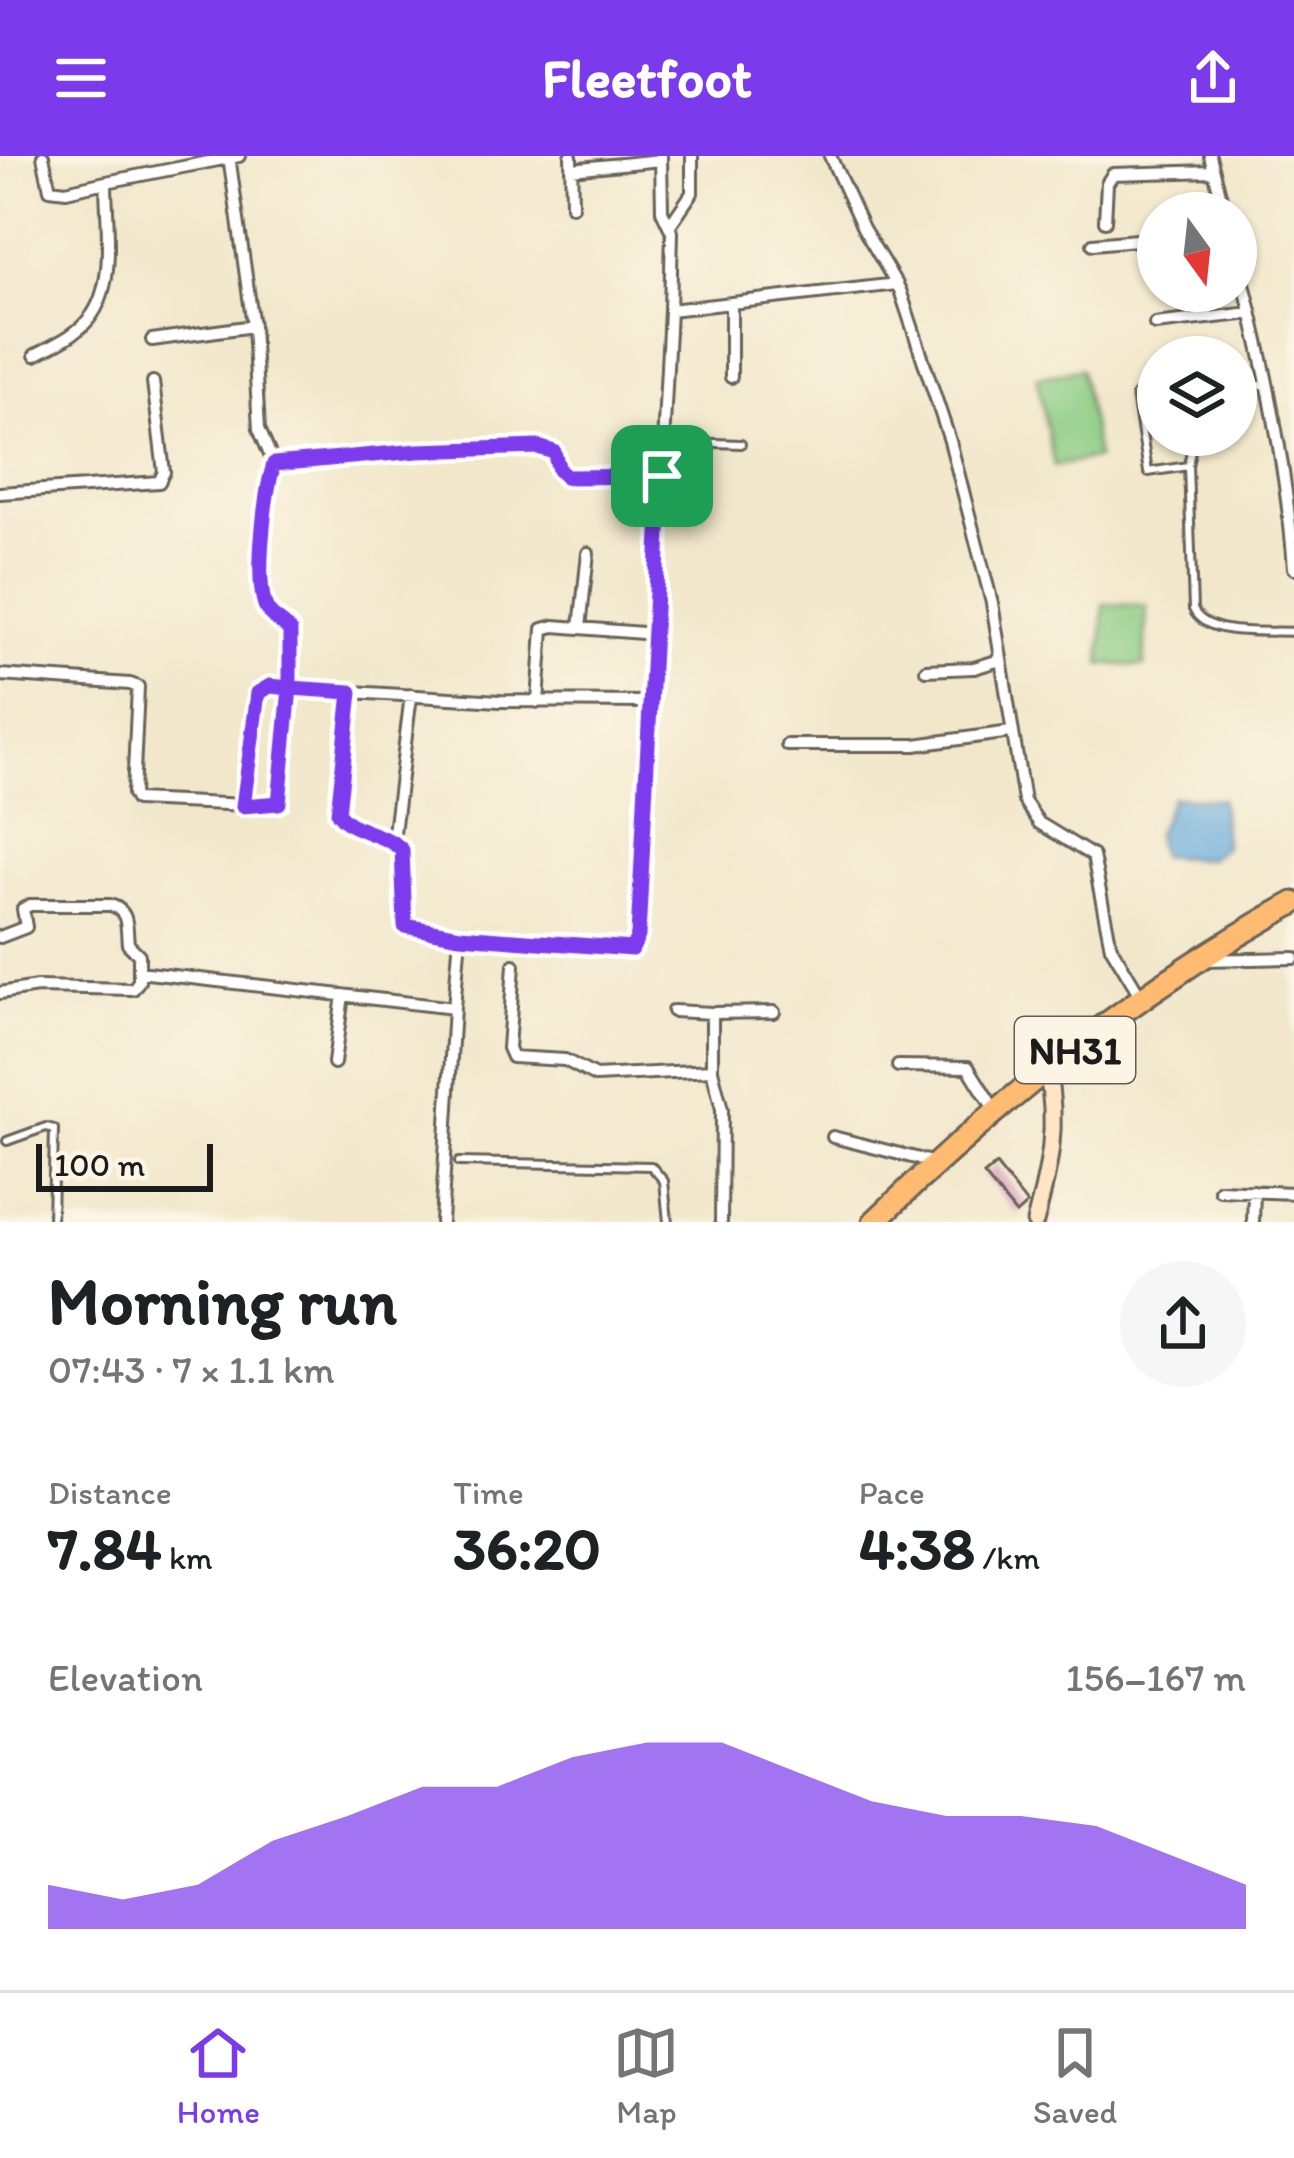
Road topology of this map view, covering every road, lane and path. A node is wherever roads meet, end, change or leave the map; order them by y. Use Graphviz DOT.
graph roads {
  1 [pos="44,156"];
  2 [pos="239,156"];
  3 [pos="692,156"];
  4 [pos="830,156"];
  5 [pos="1210,156"];
  6 [pos="229,157"];
  7 [pos="661,158"];
  8 [pos="571,163"];
  9 [pos="1214,171"];
  10 [pos="106,182"];
  11 [pos="1220,192"];
  12 [pos="572,206"];
  13 [pos="1105,221"];
  14 [pos="670,225"];
  15 [pos="1137,240"];
  16 [pos="1094,244"];
  17 [pos="897,284"];
  18 [pos="731,303"];
  19 [pos="670,310"];
  20 [pos="1251,313"];
  21 [pos="1155,324"];
  22 [pos="253,326"];
  23 [pos="152,340"];
  24 [pos="35,355"];
  25 [pos="731,377"];
  26 [pos="153,382"];
  27 [pos="1257,385"];
  28 [pos="1267,385"];
  29 [pos="664,441"];
  30 [pos="741,444"];
  31 [pos="1146,456"];
  32 [pos="1190,456"];
  33 [pos="274,464"];
  34 [pos="1188,466"];
  35 [pos="1289,472"];
  36 [pos="662,476"];
  37 [pos="0,493"];
  38 [pos="1292,521"];
  39 [pos="588,554"];
  40 [pos="1294,568"];
  41 [pos="580,628"];
  42 [pos="1294,632"];
  43 [pos="656,634"];
  44 [pos="1000,660"];
  45 [pos="926,670"];
  46 [pos="0,675"];
  47 [pos="290,688"];
  48 [pos="351,692"];
  49 [pos="411,695"];
  50 [pos="538,702"];
  51 [pos="650,702"];
  52 [pos="1011,732"];
  53 [pos="787,745"];
  54 [pos="243,806"];
  55 [pos="393,842"];
  56 [pos="1294,903"];
  57 [pos="460,936"];
  58 [pos="0,937"];
  59 [pos="1294,958"];
  60 [pos="1195,961"];
  61 [pos="514,965"];
  62 [pos="139,972"];
  63 [pos="0,993"];
  64 [pos="343,995"];
  65 [pos="1141,998"];
  66 [pos="454,1008"];
  67 [pos="673,1011"];
  68 [pos="774,1012"];
  69 [pos="712,1013"];
  70 [pos="334,1063"];
  71 [pos="898,1066"];
  72 [pos="712,1070"];
  73 [pos="1048,1072"];
  74 [pos="996,1112"];
  75 [pos="833,1137"];
  76 [pos="7,1141"];
  77 [pos="459,1162"];
  78 [pos="935,1163"];
  79 [pos="1220,1190"];
  80 [pos="1254,1191"];
  81 [pos="1294,1192"];
  82 [pos="52,1222"];
  83 [pos="441,1222"];
  84 [pos="668,1222"];
  85 [pos="721,1222"];
  86 [pos="874,1222"];
  87 [pos="1035,1222"];
  88 [pos="1253,1222"];
  1 -- 10 [label="street"];
  2 -- 6 [label="street"];
  3 -- 14 [label="street"];
  4 -- 17 [label="street"];
  5 -- 9 [label="street"];
  6 -- 10 [label="street"];
  6 -- 22 [label="street"];
  7 -- 8 [label="street"];
  7 -- 14 [label="street"];
  8 -- 12 [label="street"];
  9 -- 11 [label="street"];
  9 -- 13 [label="street"];
  10 -- 24 [label="street"];
  14 -- 19 [label="street"];
  15 -- 16 [label="street"];
  17 -- 18 [label="street"];
  17 -- 44 [label="street"];
  18 -- 19 [label="street"];
  18 -- 25 [label="street"];
  19 -- 29 [label="street"];
  20 -- 21 [label="street"];
  20 -- 28 [label="street"];
  22 -- 23 [label="street"];
  22 -- 33 [label="street"];
  26 -- 37 [label="street"];
  27 -- 28 [label="lane"];
  28 -- 35 [label="street"];
  29 -- 30 [label="lane"];
  29 -- 36 [label="street"];
  31 -- 34 [label="lane"];
  32 -- 34 [label="lane"];
  33 -- 36 [label="street"];
  33 -- 47 [label="street"];
  34 -- 42 [label="lane"];
  35 -- 38 [label="street"];
  36 -- 43 [label="street"];
  38 -- 40 [label="street"];
  39 -- 41 [label="street"];
  41 -- 43 [label="street"];
  41 -- 50 [label="street"];
  43 -- 51 [label="street"];
  44 -- 45 [label="street"];
  44 -- 52 [label="street"];
  46 -- 54 [label="street"];
  47 -- 48 [label="street"];
  47 -- 54 [label="street"];
  47 -- 54 [label="street"];
  48 -- 49 [label="street"];
  48 -- 55 [label="street"];
  49 -- 50 [label="street"];
  49 -- 55 [label="street"];
  50 -- 51 [label="street"];
  51 -- 57 [label="street"];
  52 -- 53 [label="street"];
  52 -- 65 [label="street"];
  55 -- 57 [label="street"];
  56 -- 60 [label="highway, NH31"];
  57 -- 66 [label="street"];
  58 -- 62 [label="street"];
  59 -- 60 [label="street"];
  60 -- 65 [label="highway, NH31"];
  61 -- 72 [label="street"];
  62 -- 63 [label="street"];
  62 -- 64 [label="street"];
  64 -- 66 [label="street"];
  64 -- 70 [label="street"];
  65 -- 73 [label="highway, NH31"];
  66 -- 83 [label="street"];
  67 -- 69 [label="street"];
  68 -- 69 [label="street"];
  69 -- 72 [label="street"];
  71 -- 74 [label="street"];
  72 -- 85 [label="street"];
  73 -- 74 [label="highway, NH31"];
  73 -- 87 [label="street"];
  74 -- 78 [label="highway, NH31"];
  75 -- 78 [label="street"];
  76 -- 82 [label="lane"];
  77 -- 84 [label="lane"];
  78 -- 86 [label="highway, NH31"];
  79 -- 80 [label="street"];
  80 -- 81 [label="street"];
  80 -- 88 [label="street"];
}
